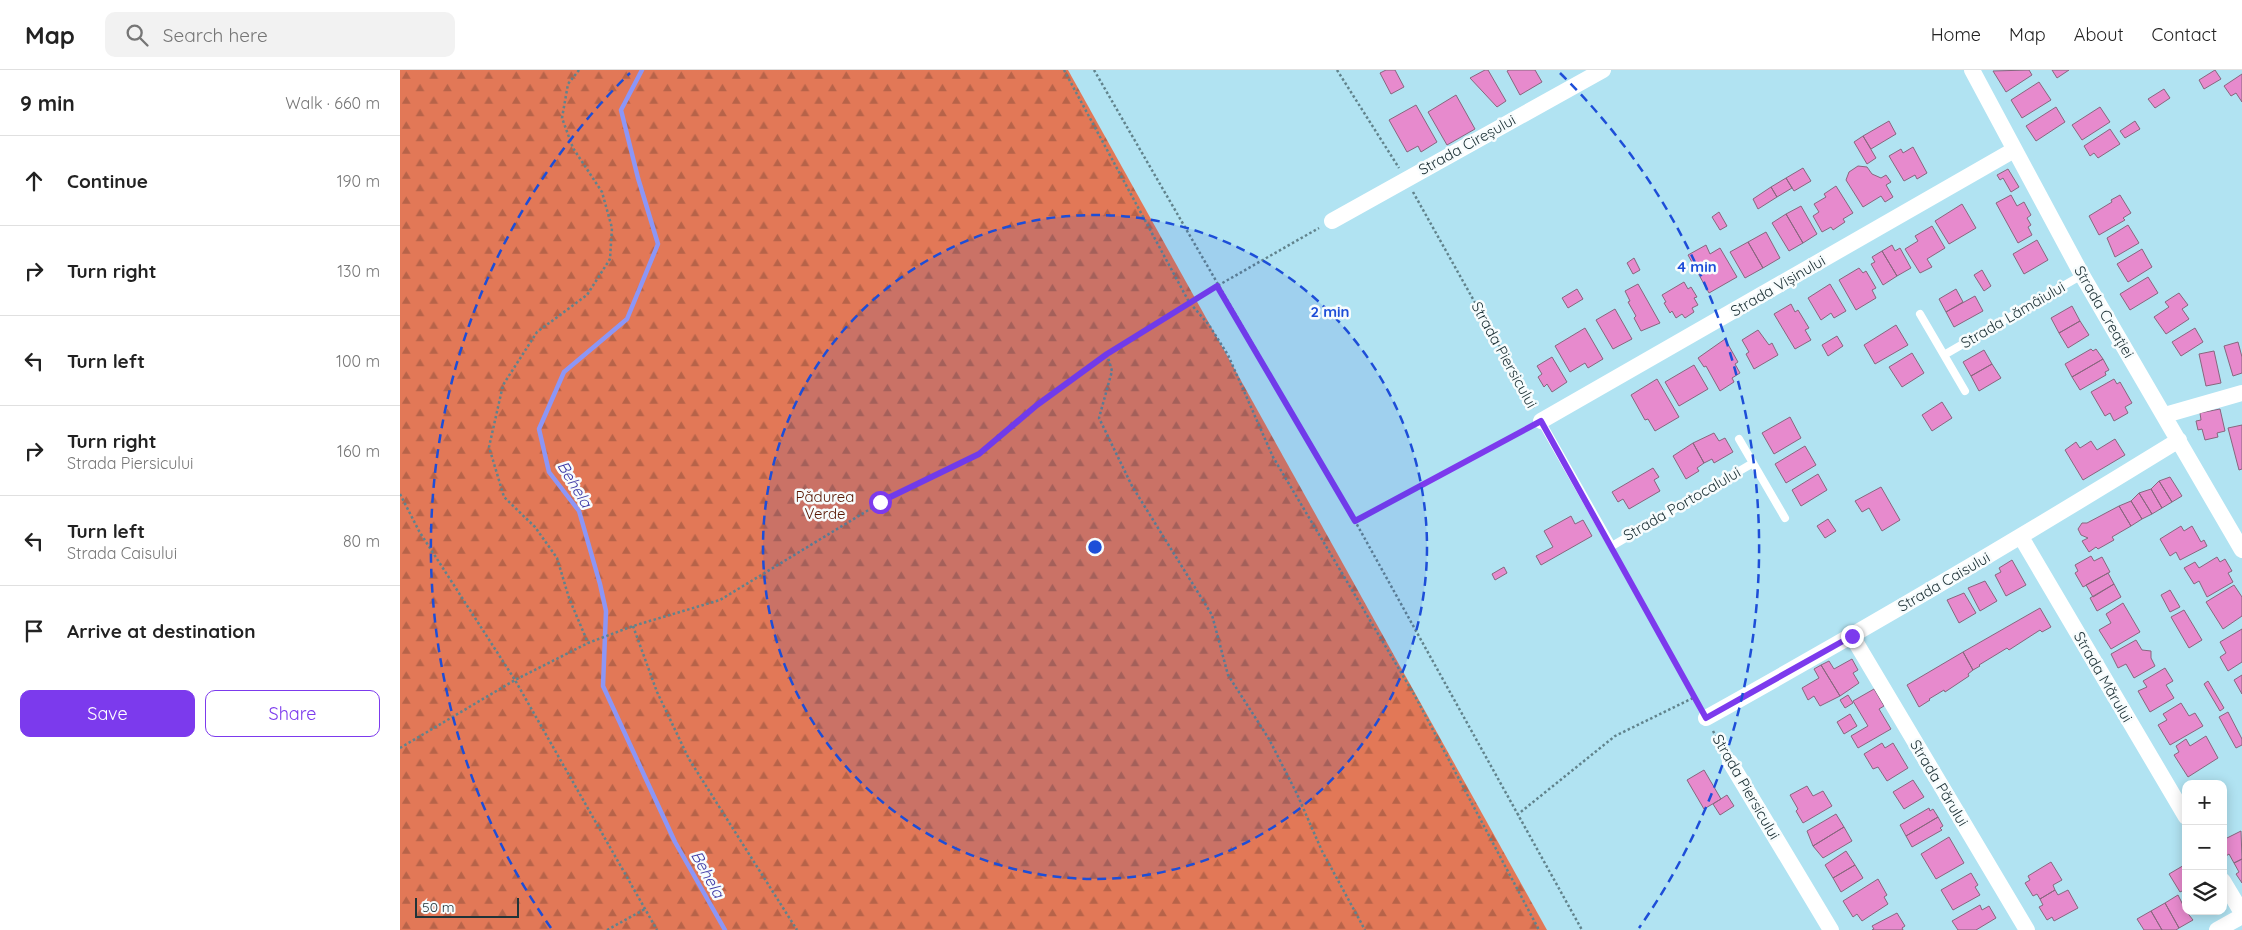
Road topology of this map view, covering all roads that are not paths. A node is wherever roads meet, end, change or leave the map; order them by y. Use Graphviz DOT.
graph roads {
  1 [pos="1603,70"];
  2 [pos="1972,70"];
  3 [pos="2014,150"];
  4 [pos="1332,221"];
  5 [pos="2082,275"];
  6 [pos="1920,314"];
  7 [pos="1944,355"];
  8 [pos="1965,391"];
  9 [pos="2242,393"];
  10 [pos="2165,415"];
  11 [pos="1541,421"];
  12 [pos="1739,439"];
  13 [pos="2178,440"];
  14 [pos="1753,463"];
  15 [pos="1785,518"];
  16 [pos="2021,538"];
  17 [pos="1612,546"];
  18 [pos="2242,550"];
  19 [pos="1852,636"];
  20 [pos="1706,718"];
  21 [pos="1730,762"];
  22 [pos="2182,811"];
  23 [pos="2227,888"];
  24 [pos="2242,914"];
  25 [pos="1831,930"];
  26 [pos="2027,930"];
  27 [pos="2217,930"];
  1 -- 4 [label="street, Strada Cireșului"];
  2 -- 3 [label="street, Strada Creației"];
  3 -- 5 [label="street, Strada Creației"];
  3 -- 11 [label="street, Strada Vișinului"];
  5 -- 7 [label="lane, Strada Lămâiului"];
  5 -- 10 [label="street, Strada Creației"];
  6 -- 7 [label="lane, Strada Lămâiului"];
  7 -- 8 [label="lane, Strada Lămâiului"];
  9 -- 10 [label="street"];
  10 -- 13 [label="street, Strada Creației"];
  11 -- 17 [label="lane, Strada Piersicului"];
  12 -- 14 [label="lane, Strada Portocalului"];
  13 -- 16 [label="street, Strada Caisului"];
  13 -- 18 [label="street, Strada Creației"];
  14 -- 15 [label="lane, Strada Portocalului"];
  14 -- 17 [label="lane, Strada Portocalului"];
  16 -- 19 [label="street, Strada Caisului"];
  16 -- 22 [label="street, Strada Mărului"];
  19 -- 20 [label="street, Strada Caisului"];
  19 -- 26 [label="street, Strada Părului"];
  21 -- 25 [label="street, Strada Piersicului"];
  23 -- 24 [label="street"];
  24 -- 27 [label="street"];
}
